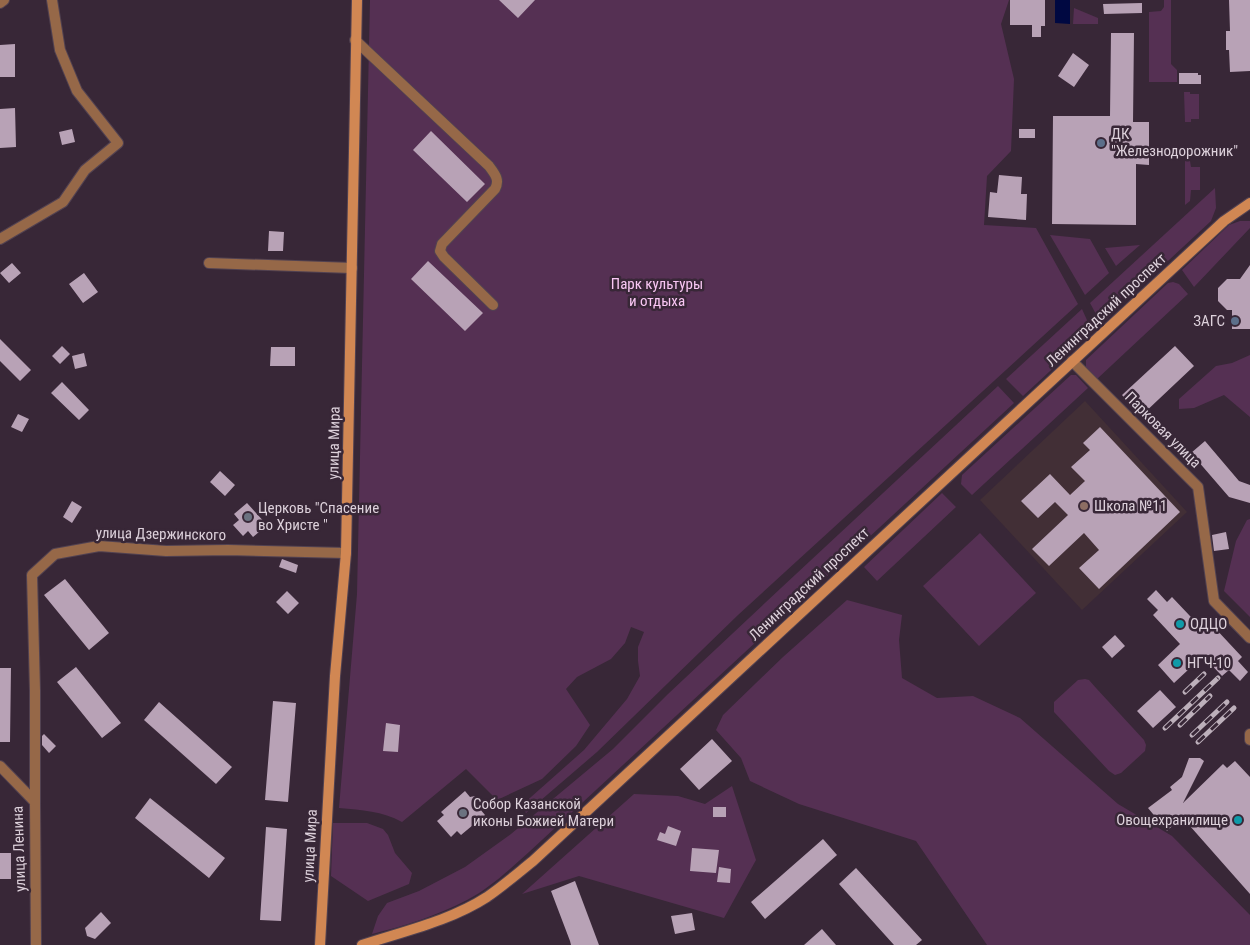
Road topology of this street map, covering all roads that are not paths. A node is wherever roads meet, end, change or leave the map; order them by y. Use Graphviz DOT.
graph roads {
  1 [pos="4,0"];
  2 [pos="52,0"];
  3 [pos="357,0"];
  4 [pos="0,3"];
  5 [pos="355,40"];
  6 [pos="1250,203"];
  7 [pos="0,239"];
  8 [pos="209,263"];
  9 [pos="352,268"];
  10 [pos="493,305"];
  11 [pos="1072,361"];
  12 [pos="346,554"];
  13 [pos="1250,638"];
  14 [pos="1250,734"];
  15 [pos="1250,740"];
  16 [pos="0,766"];
  17 [pos="35,802"];
  18 [pos="36,945"];
  19 [pos="320,945"];
  20 [pos="362,945"];
  1 -- 4 [label="street"];
  2 -- 7 [label="street"];
  3 -- 5 [label="street, улица Мира"];
  5 -- 9 [label="street, улица Мира"];
  5 -- 10 [label="street"];
  6 -- 11 [label="street, Ленинградский проспект"];
  8 -- 9 [label="street"];
  9 -- 12 [label="street, улица Мира"];
  11 -- 13 [label="street, Парковая улица"];
  11 -- 20 [label="street, Ленинградский проспект"];
  12 -- 17 [label="street, улица Дзержинского"];
  12 -- 19 [label="street, улица Мира"];
  14 -- 15 [label="street"];
  16 -- 17 [label="street, улица Ленина"];
  17 -- 18 [label="street, улица Ленина"];
}
